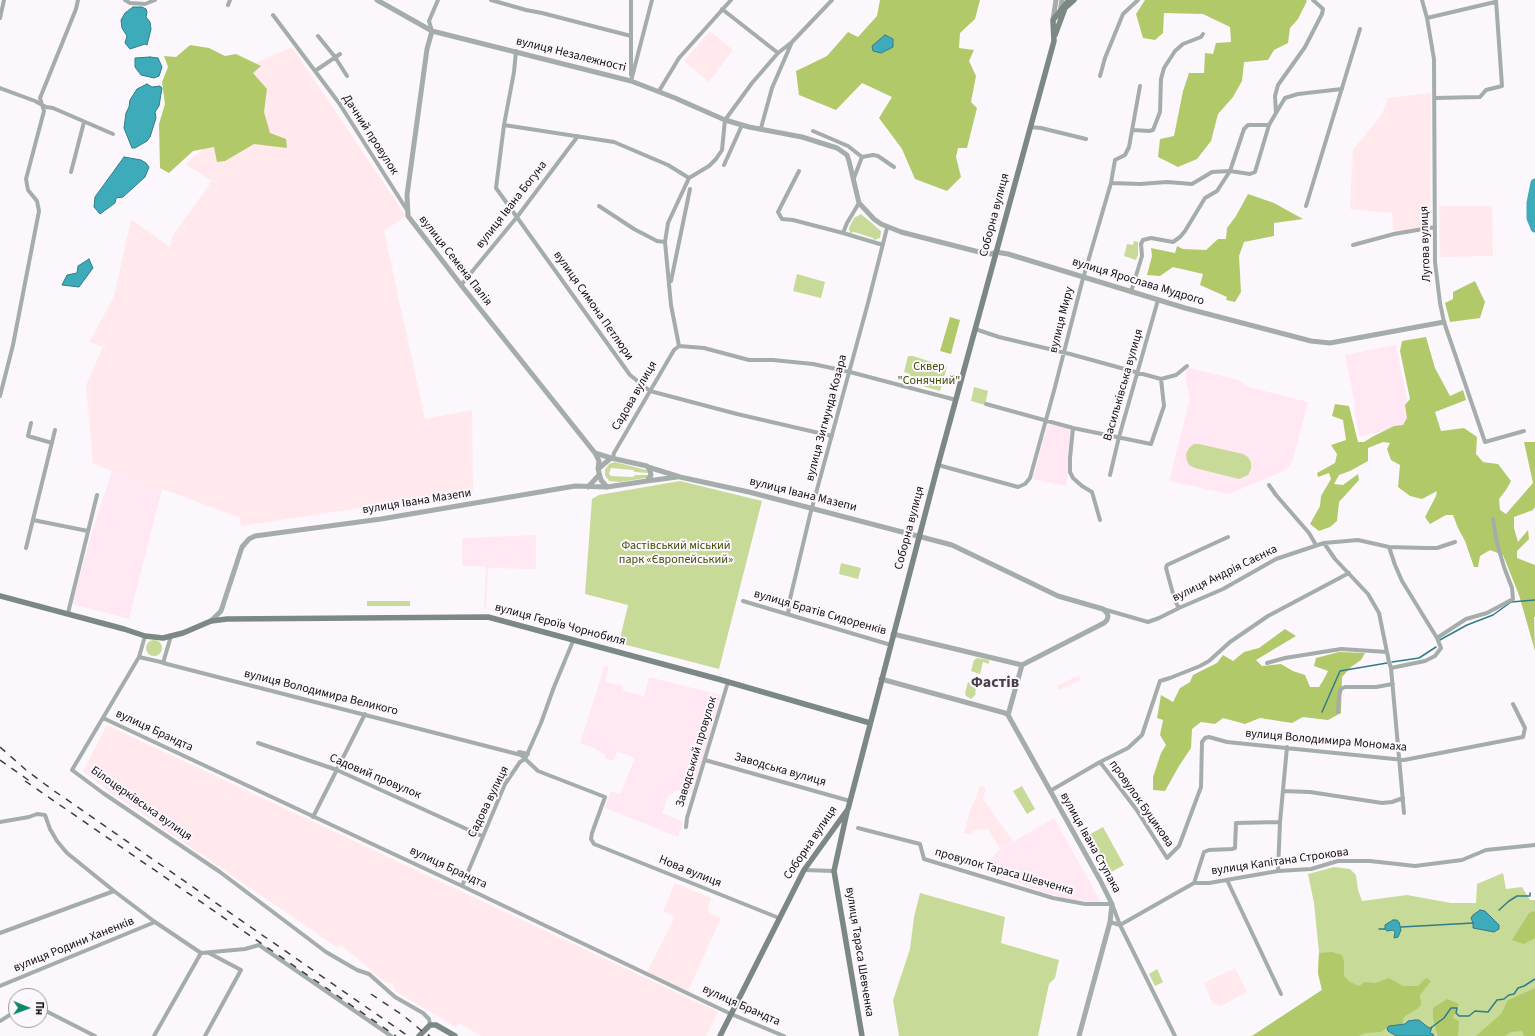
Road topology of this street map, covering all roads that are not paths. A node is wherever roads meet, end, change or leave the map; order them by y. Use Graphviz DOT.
graph roads {
  1 [pos="4,0"];
  2 [pos="78,0"];
  3 [pos="125,0"];
  4 [pos="155,0"];
  5 [pos="377,0"];
  6 [pos="438,0"];
  7 [pos="491,0"];
  8 [pos="631,0"];
  9 [pos="652,0"];
  10 [pos="731,0"];
  11 [pos="832,0"];
  12 [pos="1057,0"];
  13 [pos="1062,0"];
  14 [pos="1069,0"];
  15 [pos="1074,0"];
  16 [pos="1138,0"];
  17 [pos="1313,0"];
  18 [pos="1422,0"];
  19 [pos="1495,1"];
  20 [pos="722,9"];
  21 [pos="1062,10"];
  22 [pos="273,15"];
  23 [pos="0,18"];
  24 [pos="1427,18"];
  25 [pos="1053,20"];
  26 [pos="1360,29"];
  27 [pos="432,31"];
  28 [pos="1203,34"];
  29 [pos="318,36"];
  30 [pos="632,36"];
  31 [pos="1054,41"];
  32 [pos="792,42"];
  33 [pos="516,51"];
  34 [pos="778,52"];
  35 [pos="340,54"];
  36 [pos="335,57"];
  37 [pos="315,71"];
  38 [pos="347,76"];
  39 [pos="1100,76"];
  40 [pos="631,81"];
  41 [pos="1140,86"];
  42 [pos="0,88"];
  43 [pos="1342,89"];
  44 [pos="659,91"];
  45 [pos="1435,98"];
  46 [pos="42,105"];
  47 [pos="1276,113"];
  48 [pos="725,120"];
  49 [pos="84,122"];
  50 [pos="504,125"];
  51 [pos="742,125"];
  52 [pos="1269,125"];
  53 [pos="761,128"];
  54 [pos="1030,128"];
  55 [pos="1133,130"];
  56 [pos="813,131"];
  57 [pos="113,134"];
  58 [pos="578,136"];
  59 [pos="1086,139"];
  60 [pos="862,157"];
  61 [pos="724,165"];
  62 [pos="894,167"];
  63 [pos="799,171"];
  64 [pos="1230,171"];
  65 [pos="71,172"];
  66 [pos="689,178"];
  67 [pos="853,181"];
  68 [pos="1111,183"];
  69 [pos="690,189"];
  70 [pos="859,203"];
  71 [pos="599,206"];
  72 [pos="1306,206"];
  73 [pos="407,210"];
  74 [pos="517,217"];
  75 [pos="1435,227"];
  76 [pos="887,228"];
  77 [pos="843,233"];
  78 [pos="665,242"];
  79 [pos="883,245"];
  80 [pos="1353,245"];
  81 [pos="996,252"];
  82 [pos="1083,276"];
  83 [pos="461,285"];
  84 [pos="670,286"];
  85 [pos="1130,292"];
  86 [pos="1158,300"];
  87 [pos="1444,322"];
  88 [pos="975,329"];
  89 [pos="678,346"];
  90 [pos="1064,352"];
  91 [pos="1187,366"];
  92 [pos="850,372"];
  93 [pos="1138,372"];
  94 [pos="1161,379"];
  95 [pos="650,391"];
  96 [pos="0,396"];
  97 [pos="956,400"];
  98 [pos="986,404"];
  99 [pos="1046,421"];
  100 [pos="31,423"];
  101 [pos="1073,428"];
  102 [pos="55,430"];
  103 [pos="1524,432"];
  104 [pos="832,436"];
  105 [pos="1119,437"];
  106 [pos="52,443"];
  107 [pos="595,453"];
  108 [pos="612,458"];
  109 [pos="938,465"];
  110 [pos="648,467"];
  111 [pos="599,472"];
  112 [pos="1110,476"];
  113 [pos="680,477"];
  114 [pos="647,481"];
  115 [pos="1270,485"];
  116 [pos="588,487"];
  117 [pos="607,487"];
  118 [pos="98,495"];
  119 [pos="812,509"];
  120 [pos="1493,519"];
  121 [pos="33,520"];
  122 [pos="1100,520"];
  123 [pos="88,531"];
  124 [pos="919,536"];
  125 [pos="1228,537"];
  126 [pos="1455,542"];
  127 [pos="1324,543"];
  128 [pos="1316,545"];
  129 [pos="1389,547"];
  130 [pos="26,548"];
  131 [pos="1349,573"];
  132 [pos="0,596"];
  133 [pos="743,601"];
  134 [pos="1179,608"];
  135 [pos="1103,609"];
  136 [pos="68,613"];
  137 [pos="788,614"];
  138 [pos="211,621"];
  139 [pos="894,634"];
  140 [pos="145,636"];
  141 [pos="171,636"];
  142 [pos="1437,638"];
  143 [pos="574,641"];
  144 [pos="891,645"];
  145 [pos="1387,652"];
  146 [pos="139,656"];
  147 [pos="163,663"];
  148 [pos="1266,663"];
  149 [pos="1022,665"];
  150 [pos="1391,668"];
  151 [pos="882,679"];
  152 [pos="728,682"];
  153 [pos="1393,684"];
  154 [pos="1513,704"];
  155 [pos="1338,712"];
  156 [pos="365,714"];
  157 [pos="1008,715"];
  158 [pos="103,718"];
  159 [pos="870,723"];
  160 [pos="258,743"];
  161 [pos="1287,747"];
  162 [pos="498,748"];
  163 [pos="528,754"];
  164 [pos="526,759"];
  165 [pos="1398,759"];
  166 [pos="705,760"];
  167 [pos="1100,762"];
  168 [pos="337,770"];
  169 [pos="1050,790"];
  170 [pos="1283,791"];
  171 [pos="1403,798"];
  172 [pos="850,801"];
  173 [pos="848,808"];
  174 [pos="1404,812"];
  175 [pos="313,817"];
  176 [pos="0,822"];
  177 [pos="1280,822"];
  178 [pos="686,827"];
  179 [pos="858,828"];
  180 [pos="482,836"];
  181 [pos="594,844"];
  182 [pos="1535,845"];
  183 [pos="1167,858"];
  184 [pos="804,870"];
  185 [pos="834,871"];
  186 [pos="1278,871"];
  187 [pos="1227,880"];
  188 [pos="1194,883"];
  189 [pos="462,886"];
  190 [pos="114,891"];
  191 [pos="1112,904"];
  192 [pos="779,918"];
  193 [pos="155,922"];
  194 [pos="1110,922"];
  195 [pos="1120,925"];
  196 [pos="0,933"];
  197 [pos="202,953"];
  198 [pos="209,953"];
  199 [pos="0,986"];
  200 [pos="1281,994"];
  201 [pos="48,1012"];
  202 [pos="731,1014"];
  203 [pos="430,1025"];
  204 [pos="95,1036"];
  205 [pos="154,1036"];
  206 [pos="205,1036"];
  207 [pos="391,1036"];
  208 [pos="419,1036"];
  209 [pos="455,1036"];
  210 [pos="720,1036"];
  211 [pos="784,1036"];
  212 [pos="862,1036"];
  213 [pos="1079,1036"];
  214 [pos="1175,1036"];
  1 -- 23 [label="street"];
  2 -- 46 [label="street"];
  3 -- 4 [label="street"];
  5 -- 27 [label="street, вулиця Незалежності"];
  6 -- 27 [label="street, вулиця Семена Палія"];
  7 -- 30 [label="street"];
  8 -- 30 [label="street"];
  9 -- 40 [label="street"];
  10 -- 20 [label="street"];
  11 -- 32 [label="street"];
  12 -- 21 [label="street"];
  12 -- 25 [label="street, Соборна вулиця"];
  13 -- 21 [label="street"];
  14 -- 21 [label="main road"];
  15 -- 21 [label="main road"];
  16 -- 39 [label="street"];
  17 -- 47 [label="street"];
  18 -- 24 [label="street, Лугова вулиця"];
  19 -- 24 [label="street"];
  19 -- 45 [label="street"];
  20 -- 34 [label="street"];
  20 -- 44 [label="street"];
  21 -- 25 [label="main road"];
  21 -- 31 [label="main road"];
  22 -- 37 [label="street, Дачний провулок"];
  24 -- 45 [label="street, Лугова вулиця"];
  25 -- 31 [label="main road, Соборна вулиця"];
  26 -- 43 [label="street"];
  27 -- 33 [label="street, вулиця Незалежності"];
  27 -- 73 [label="street, вулиця Семена Палія"];
  28 -- 55 [label="street"];
  29 -- 36 [label="street, Дачний провулок"];
  30 -- 40 [label="street"];
  31 -- 54 [label="main road, Соборна вулиця"];
  32 -- 34 [label="street"];
  32 -- 53 [label="street"];
  33 -- 40 [label="street, вулиця Незалежності"];
  33 -- 50 [label="street, вулиця Симона Петлюри"];
  34 -- 48 [label="street"];
  35 -- 36 [label="street"];
  36 -- 37 [label="street"];
  36 -- 38 [label="street, Дачний провулок"];
  37 -- 73 [label="street, Дачний провулок"];
  40 -- 44 [label="street, вулиця Незалежності"];
  41 -- 55 [label="street, вулиця Миру"];
  42 -- 46 [label="street"];
  43 -- 47 [label="street"];
  43 -- 72 [label="street"];
  44 -- 48 [label="street, вулиця Незалежності"];
  45 -- 75 [label="street, Лугова вулиця"];
  46 -- 49 [label="street"];
  46 -- 96 [label="street"];
  47 -- 52 [label="street"];
  48 -- 51 [label="street, вулиця Незалежності"];
  48 -- 66 [label="street"];
  49 -- 57 [label="street"];
  49 -- 65 [label="street"];
  50 -- 58 [label="street"];
  50 -- 74 [label="street, вулиця Симона Петлюри"];
  51 -- 53 [label="street, вулиця Незалежності"];
  51 -- 61 [label="street"];
  52 -- 64 [label="street"];
  52 -- 64 [label="street"];
  53 -- 67 [label="street, вулиця Ярослава Мудрого"];
  54 -- 59 [label="street"];
  54 -- 81 [label="main road, Соборна вулиця"];
  55 -- 68 [label="street, вулиця Миру"];
  56 -- 60 [label="street"];
  58 -- 66 [label="street"];
  58 -- 74 [label="street, вулиця Івана Богуна"];
  60 -- 62 [label="street"];
  60 -- 67 [label="street"];
  63 -- 77 [label="street"];
  64 -- 68 [label="street"];
  64 -- 85 [label="street"];
  66 -- 78 [label="street"];
  67 -- 70 [label="street, вулиця Ярослава Мудрого"];
  68 -- 82 [label="street, вулиця Миру"];
  69 -- 84 [label="street"];
  70 -- 76 [label="street, вулиця Ярослава Мудрого"];
  70 -- 77 [label="street"];
  71 -- 78 [label="street"];
  73 -- 83 [label="street, вулиця Семена Палія"];
  74 -- 83 [label="street, вулиця Івана Богуна"];
  74 -- 95 [label="street, вулиця Симона Петлюри"];
  75 -- 80 [label="street"];
  75 -- 87 [label="street, Лугова вулиця"];
  76 -- 79 [label="street, вулиця Зигмунда Козара"];
  76 -- 81 [label="street, вулиця Ярослава Мудрого"];
  77 -- 79 [label="street"];
  78 -- 84 [label="street"];
  79 -- 92 [label="street, вулиця Зигмунда Козара"];
  81 -- 82 [label="street, вулиця Ярослава Мудрого"];
  81 -- 88 [label="main road, Соборна вулиця"];
  82 -- 85 [label="street, вулиця Ярослава Мудрого"];
  82 -- 90 [label="street, вулиця Миру"];
  83 -- 107 [label="street, вулиця Семена Палія"];
  84 -- 89 [label="street"];
  85 -- 86 [label="street, вулиця Ярослава Мудрого"];
  86 -- 87 [label="street, вулиця Ярослава Мудрого"];
  86 -- 93 [label="street, Васильківська вулиця"];
  87 -- 103 [label="street, Лугова вулиця"];
  88 -- 90 [label="street"];
  88 -- 97 [label="main road, Соборна вулиця"];
  89 -- 92 [label="street"];
  89 -- 95 [label="street, Садова вулиця"];
  90 -- 93 [label="street"];
  90 -- 99 [label="street, вулиця Миру"];
  91 -- 94 [label="street"];
  92 -- 97 [label="street"];
  92 -- 104 [label="street, вулиця Зигмунда Козара"];
  93 -- 94 [label="street"];
  93 -- 105 [label="street, Васильківська вулиця"];
  94 -- 105 [label="street"];
  95 -- 104 [label="street, вулиця Симона Петлюри"];
  95 -- 108 [label="street, Садова вулиця"];
  97 -- 109 [label="main road, Соборна вулиця"];
  98 -- 99 [label="street"];
  99 -- 101 [label="street"];
  99 -- 109 [label="street, вулиця Миру"];
  100 -- 106 [label="street"];
  101 -- 105 [label="street"];
  101 -- 122 [label="street"];
  102 -- 106 [label="street"];
  104 -- 119 [label="street, вулиця Зигмунда Козара"];
  105 -- 112 [label="street, Васильківська вулиця"];
  106 -- 121 [label="street"];
  107 -- 108 [label="street"];
  107 -- 111 [label="street, вулиця Семена Палія"];
  108 -- 110 [label="street, вулиця Івана Мазепи"];
  108 -- 111 [label="street"];
  109 -- 124 [label="main road, Соборна вулиця"];
  110 -- 113 [label="street, вулиця Івана Мазепи"];
  110 -- 114 [label="street"];
  111 -- 116 [label="street"];
  111 -- 117 [label="street"];
  113 -- 114 [label="street, вулиця Івана Мазепи"];
  113 -- 119 [label="street, вулиця Івана Мазепи"];
  114 -- 117 [label="street, вулиця Івана Мазепи"];
  115 -- 128 [label="street"];
  116 -- 117 [label="street, вулиця Івана Мазепи"];
  116 -- 138 [label="street, вулиця Івана Мазепи"];
  118 -- 123 [label="street"];
  119 -- 124 [label="street, вулиця Івана Мазепи"];
  119 -- 137 [label="street, вулиця Зигмунда Козара"];
  120 -- 142 [label="street"];
  121 -- 123 [label="street"];
  121 -- 130 [label="street"];
  123 -- 136 [label="street"];
  124 -- 135 [label="street, вулиця Андрія Саєнка"];
  124 -- 139 [label="main road, Соборна вулиця"];
  125 -- 134 [label="street"];
  126 -- 129 [label="street, вулиця Андрія Саєнка"];
  127 -- 128 [label="street, вулиця Андрія Саєнка"];
  127 -- 129 [label="street, вулиця Андрія Саєнка"];
  127 -- 131 [label="street"];
  128 -- 134 [label="street, вулиця Андрія Саєнка"];
  129 -- 142 [label="street"];
  131 -- 145 [label="street"];
  131 -- 167 [label="street"];
  132 -- 136 [label="main road"];
  133 -- 137 [label="street, вулиця Братів Сидоренків"];
  134 -- 135 [label="street, вулиця Андрія Саєнка"];
  135 -- 149 [label="street"];
  136 -- 140 [label="main road"];
  137 -- 144 [label="street, вулиця Братів Сидоренків"];
  138 -- 141 [label="main road"];
  138 -- 143 [label="main road, вулиця Героїв Чорнобиля"];
  139 -- 144 [label="main road, Соборна вулиця"];
  139 -- 149 [label="street"];
  140 -- 141 [label="main road"];
  140 -- 146 [label="street, Білоцерківська вулиця"];
  141 -- 147 [label="street"];
  142 -- 150 [label="street"];
  143 -- 152 [label="main road, вулиця Героїв Чорнобиля"];
  143 -- 163 [label="street, Садова вулиця"];
  144 -- 151 [label="main road, Соборна вулиця"];
  145 -- 148 [label="street"];
  145 -- 150 [label="street"];
  146 -- 147 [label="street, вулиця Володимира Великого"];
  146 -- 158 [label="street, Білоцерківська вулиця"];
  147 -- 156 [label="street, вулиця Володимира Великого"];
  149 -- 157 [label="street"];
  150 -- 153 [label="street"];
  151 -- 157 [label="street"];
  151 -- 159 [label="main road, Соборна вулиця"];
  152 -- 159 [label="main road, вулиця Героїв Чорнобиля"];
  152 -- 166 [label="street, Заводський провулок"];
  153 -- 155 [label="street"];
  153 -- 165 [label="street"];
  154 -- 165 [label="street, вулиця Володимира Мономаха"];
  156 -- 162 [label="street, вулиця Володимира Великого"];
  156 -- 168 [label="street"];
  157 -- 169 [label="street, вулиця Івана Ступака"];
  158 -- 175 [label="street, вулиця Брандта"];
  158 -- 203 [label="street, Білоцерківська вулиця"];
  159 -- 172 [label="main road, Соборна вулиця"];
  160 -- 168 [label="street, Садовий провулок"];
  161 -- 165 [label="street, вулиця Володимира Мономаха"];
  161 -- 170 [label="street"];
  161 -- 183 [label="street, вулиця Володимира Мономаха"];
  162 -- 163 [label="street, вулиця Володимира Великого"];
  162 -- 164 [label="street, вулиця Володимира Великого"];
  163 -- 164 [label="street, Садова вулиця"];
  164 -- 180 [label="street, Садова вулиця"];
  164 -- 181 [label="street, вулиця Володимира Великого"];
  165 -- 171 [label="street"];
  166 -- 172 [label="street, Заводська вулиця"];
  166 -- 178 [label="street, Заводський провулок"];
  167 -- 169 [label="street"];
  167 -- 183 [label="street, провулок Буцикова"];
  168 -- 175 [label="street"];
  168 -- 180 [label="street, Садовий провулок"];
  169 -- 191 [label="street, вулиця Івана Ступака"];
  170 -- 171 [label="street"];
  170 -- 177 [label="street"];
  171 -- 174 [label="street"];
  172 -- 173 [label="main road, Соборна вулиця"];
  173 -- 184 [label="main road, Соборна вулиця"];
  173 -- 185 [label="main road"];
  175 -- 189 [label="street, вулиця Брандта"];
  176 -- 190 [label="street"];
  177 -- 186 [label="street"];
  177 -- 188 [label="street, вулиця Капітана Строкова"];
  179 -- 191 [label="street, провулок Тараса Шевченка"];
  180 -- 189 [label="street, Садова вулиця"];
  181 -- 192 [label="street, Нова вулиця"];
  182 -- 186 [label="street, вулиця Капітана Строкова"];
  184 -- 185 [label="street"];
  184 -- 192 [label="main road, Соборна вулиця"];
  185 -- 212 [label="main road, вулиця Тараса Шевченка"];
  186 -- 187 [label="street, вулиця Капітана Строкова"];
  187 -- 188 [label="street, вулиця Капітана Строкова"];
  187 -- 200 [label="street"];
  188 -- 195 [label="street, вулиця Капітана Строкова"];
  189 -- 202 [label="street, вулиця Брандта"];
  190 -- 193 [label="street"];
  190 -- 196 [label="street"];
  191 -- 194 [label="street, вулиця Івана Ступака"];
  191 -- 195 [label="street"];
  192 -- 202 [label="main road, Соборна вулиця"];
  193 -- 197 [label="street"];
  193 -- 199 [label="street, вулиця Родини Ханенків"];
  194 -- 195 [label="street"];
  194 -- 213 [label="street, вулиця Івана Ступака"];
  195 -- 214 [label="street"];
  197 -- 198 [label="street"];
  197 -- 205 [label="street"];
  198 -- 206 [label="street"];
  198 -- 207 [label="street"];
  201 -- 204 [label="street"];
  202 -- 210 [label="main road, Соборна вулиця"];
  202 -- 211 [label="street, вулиця Брандта"];
  203 -- 208 [label="main road"];
  203 -- 209 [label="main road"];
}
